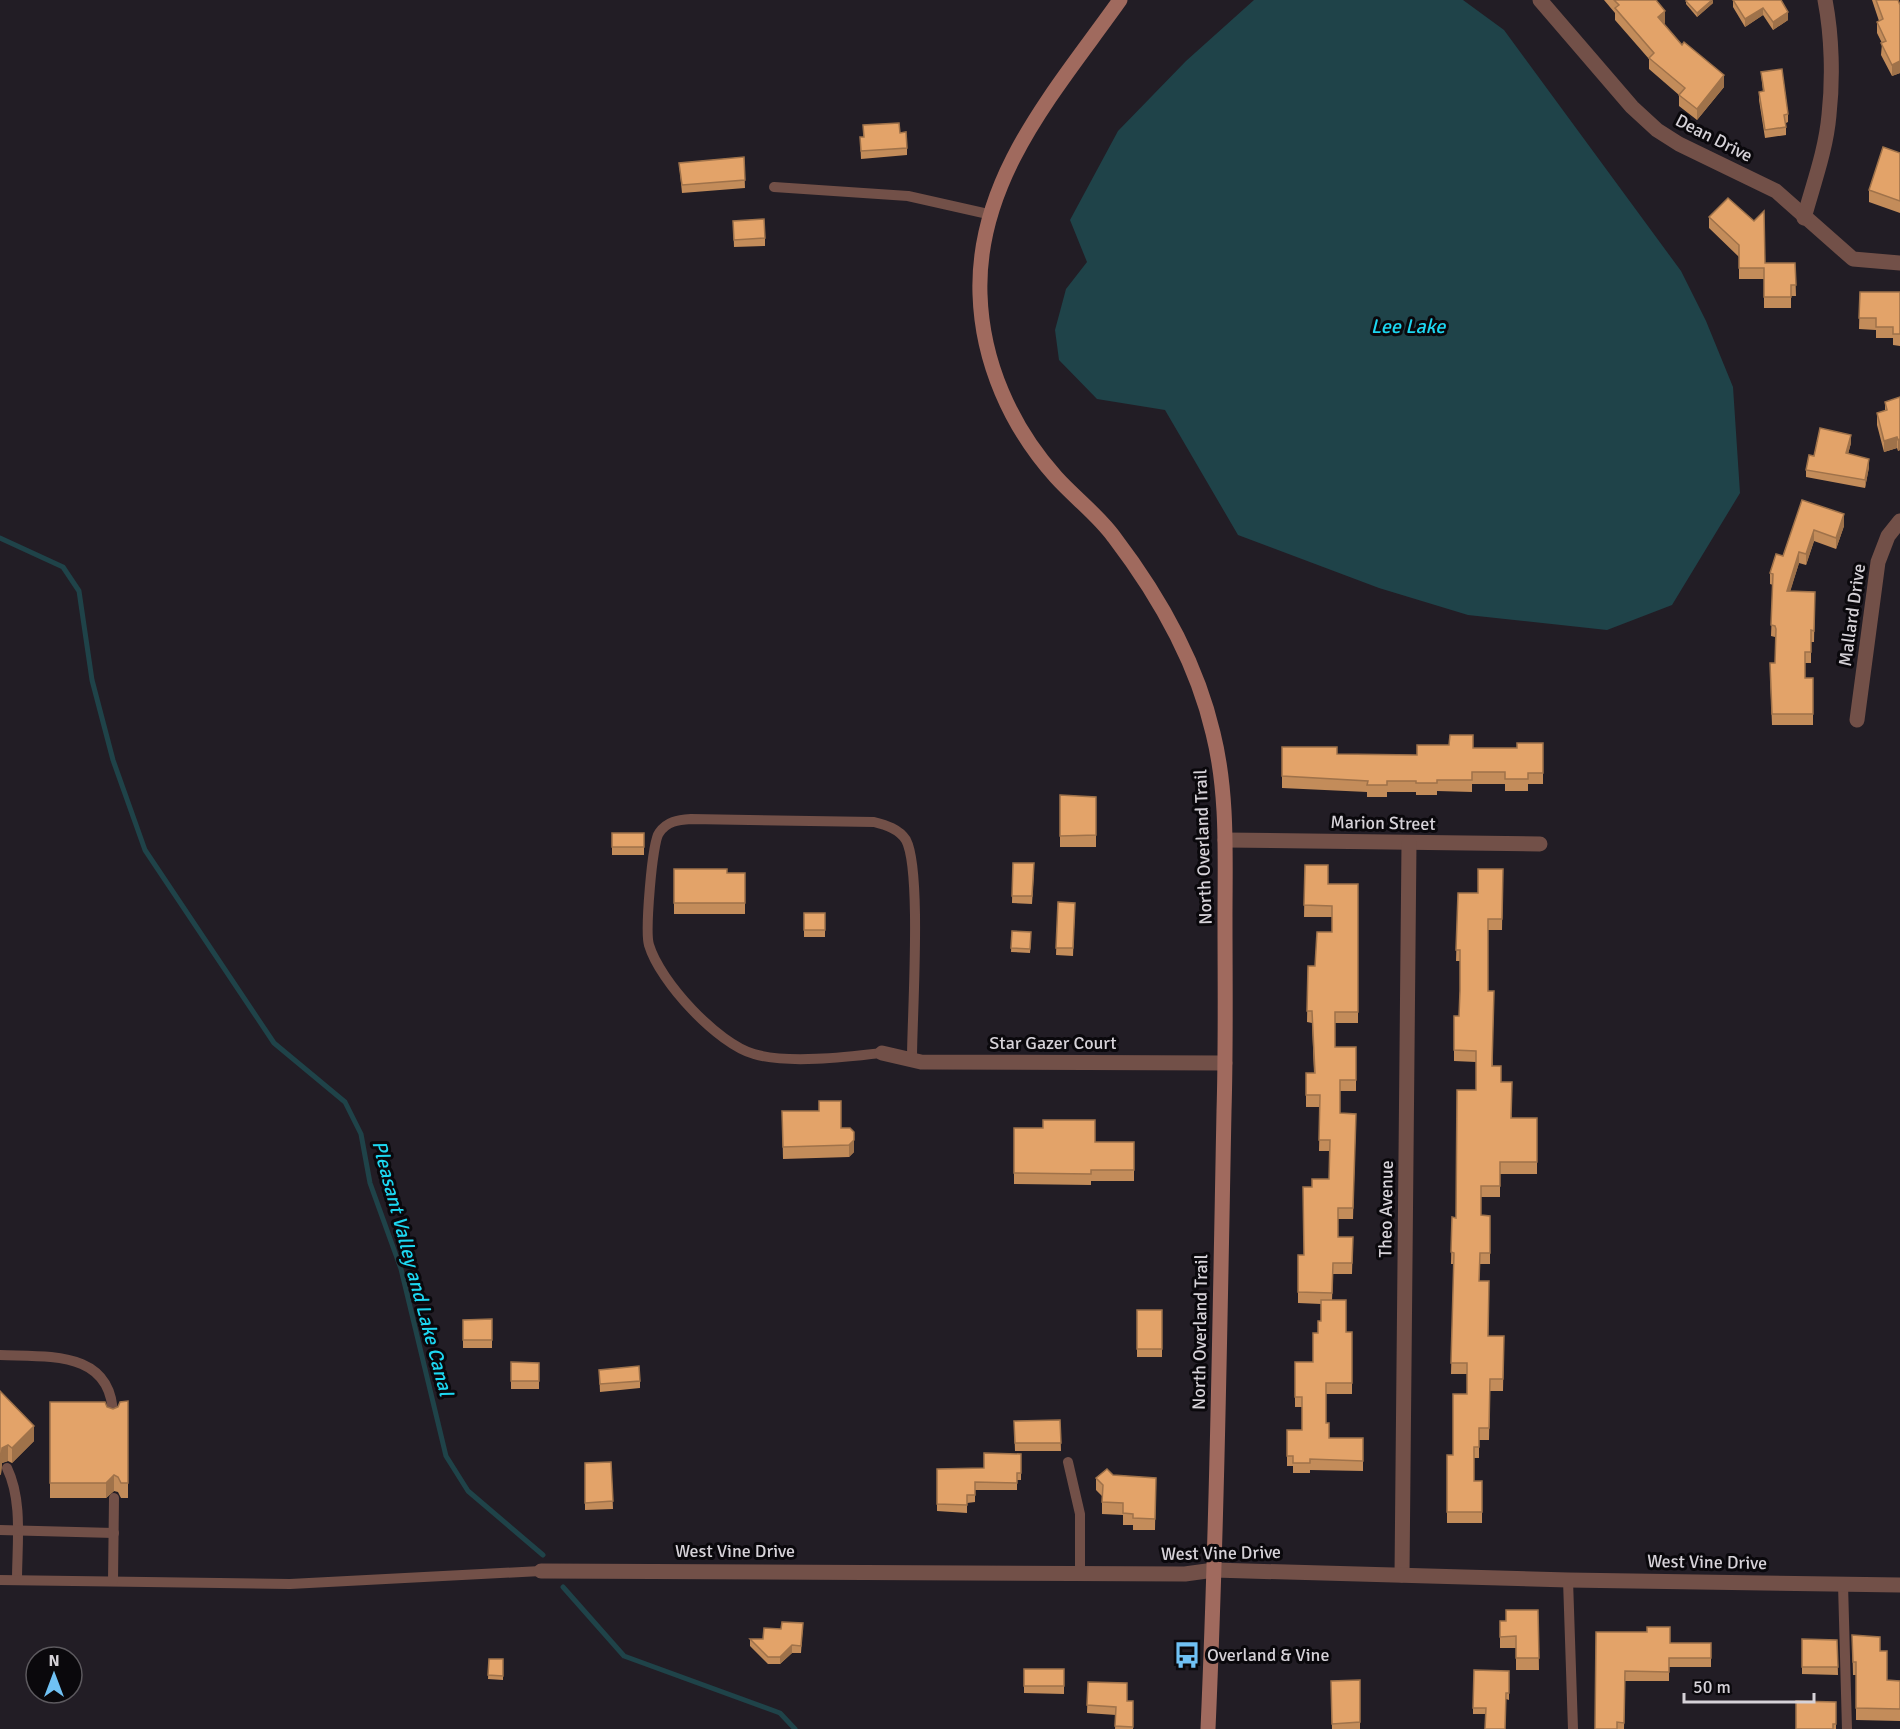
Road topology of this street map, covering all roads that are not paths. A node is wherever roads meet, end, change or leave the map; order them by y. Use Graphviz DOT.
graph roads {
  1 [pos="1120,0"];
  2 [pos="1539,0"];
  3 [pos="1825,0"];
  4 [pos="774,187"];
  5 [pos="988,214"];
  6 [pos="1803,218"];
  7 [pos="1900,263"];
  8 [pos="1900,521"];
  9 [pos="1857,720"];
  10 [pos="1225,840"];
  11 [pos="1409,843"];
  12 [pos="1540,844"];
  13 [pos="882,1053"];
  14 [pos="912,1058"];
  15 [pos="1225,1063"];
  16 [pos="0,1355"];
  17 [pos="113,1417"];
  18 [pos="1068,1462"];
  19 [pos="7,1468"];
  20 [pos="114,1498"];
  21 [pos="0,1530"];
  22 [pos="17,1530"];
  23 [pos="114,1533"];
  24 [pos="542,1570"];
  25 [pos="1214,1570"];
  26 [pos="1080,1573"];
  27 [pos="1402,1575"];
  28 [pos="0,1580"];
  29 [pos="17,1580"];
  30 [pos="1568,1580"];
  31 [pos="113,1581"];
  32 [pos="1843,1584"];
  33 [pos="1900,1585"];
  34 [pos="1208,1729"];
  35 [pos="1573,1729"];
  36 [pos="1847,1729"];
  1 -- 5 [label="main road, North Overland Trail"];
  2 -- 6 [label="street, Dean Drive"];
  3 -- 6 [label="street"];
  4 -- 5 [label="lane"];
  5 -- 10 [label="main road, North Overland Trail"];
  6 -- 7 [label="street, Dean Drive"];
  8 -- 9 [label="street, Mallard Drive"];
  10 -- 11 [label="street, Marion Street"];
  10 -- 15 [label="main road, North Overland Trail"];
  11 -- 12 [label="street, Marion Street"];
  11 -- 27 [label="street, Theo Avenue"];
  13 -- 14 [label="street, Star Gazer Court"];
  13 -- 14 [label="lane"];
  14 -- 15 [label="street, Star Gazer Court"];
  15 -- 25 [label="main road, North Overland Trail"];
  16 -- 17 [label="lane"];
  18 -- 26 [label="lane"];
  19 -- 22 [label="lane"];
  20 -- 23 [label="lane"];
  21 -- 22 [label="lane"];
  22 -- 23 [label="lane"];
  22 -- 29 [label="lane"];
  23 -- 31 [label="lane"];
  24 -- 26 [label="street, West Vine Drive"];
  24 -- 31 [label="lane"];
  25 -- 26 [label="street, West Vine Drive"];
  25 -- 27 [label="street, West Vine Drive"];
  25 -- 34 [label="main road, North Overland Trail"];
  27 -- 30 [label="street, West Vine Drive"];
  28 -- 29 [label="lane"];
  29 -- 31 [label="lane"];
  30 -- 32 [label="street, West Vine Drive"];
  30 -- 35 [label="lane"];
  32 -- 33 [label="street, West Vine Drive"];
  32 -- 36 [label="lane"];
}
